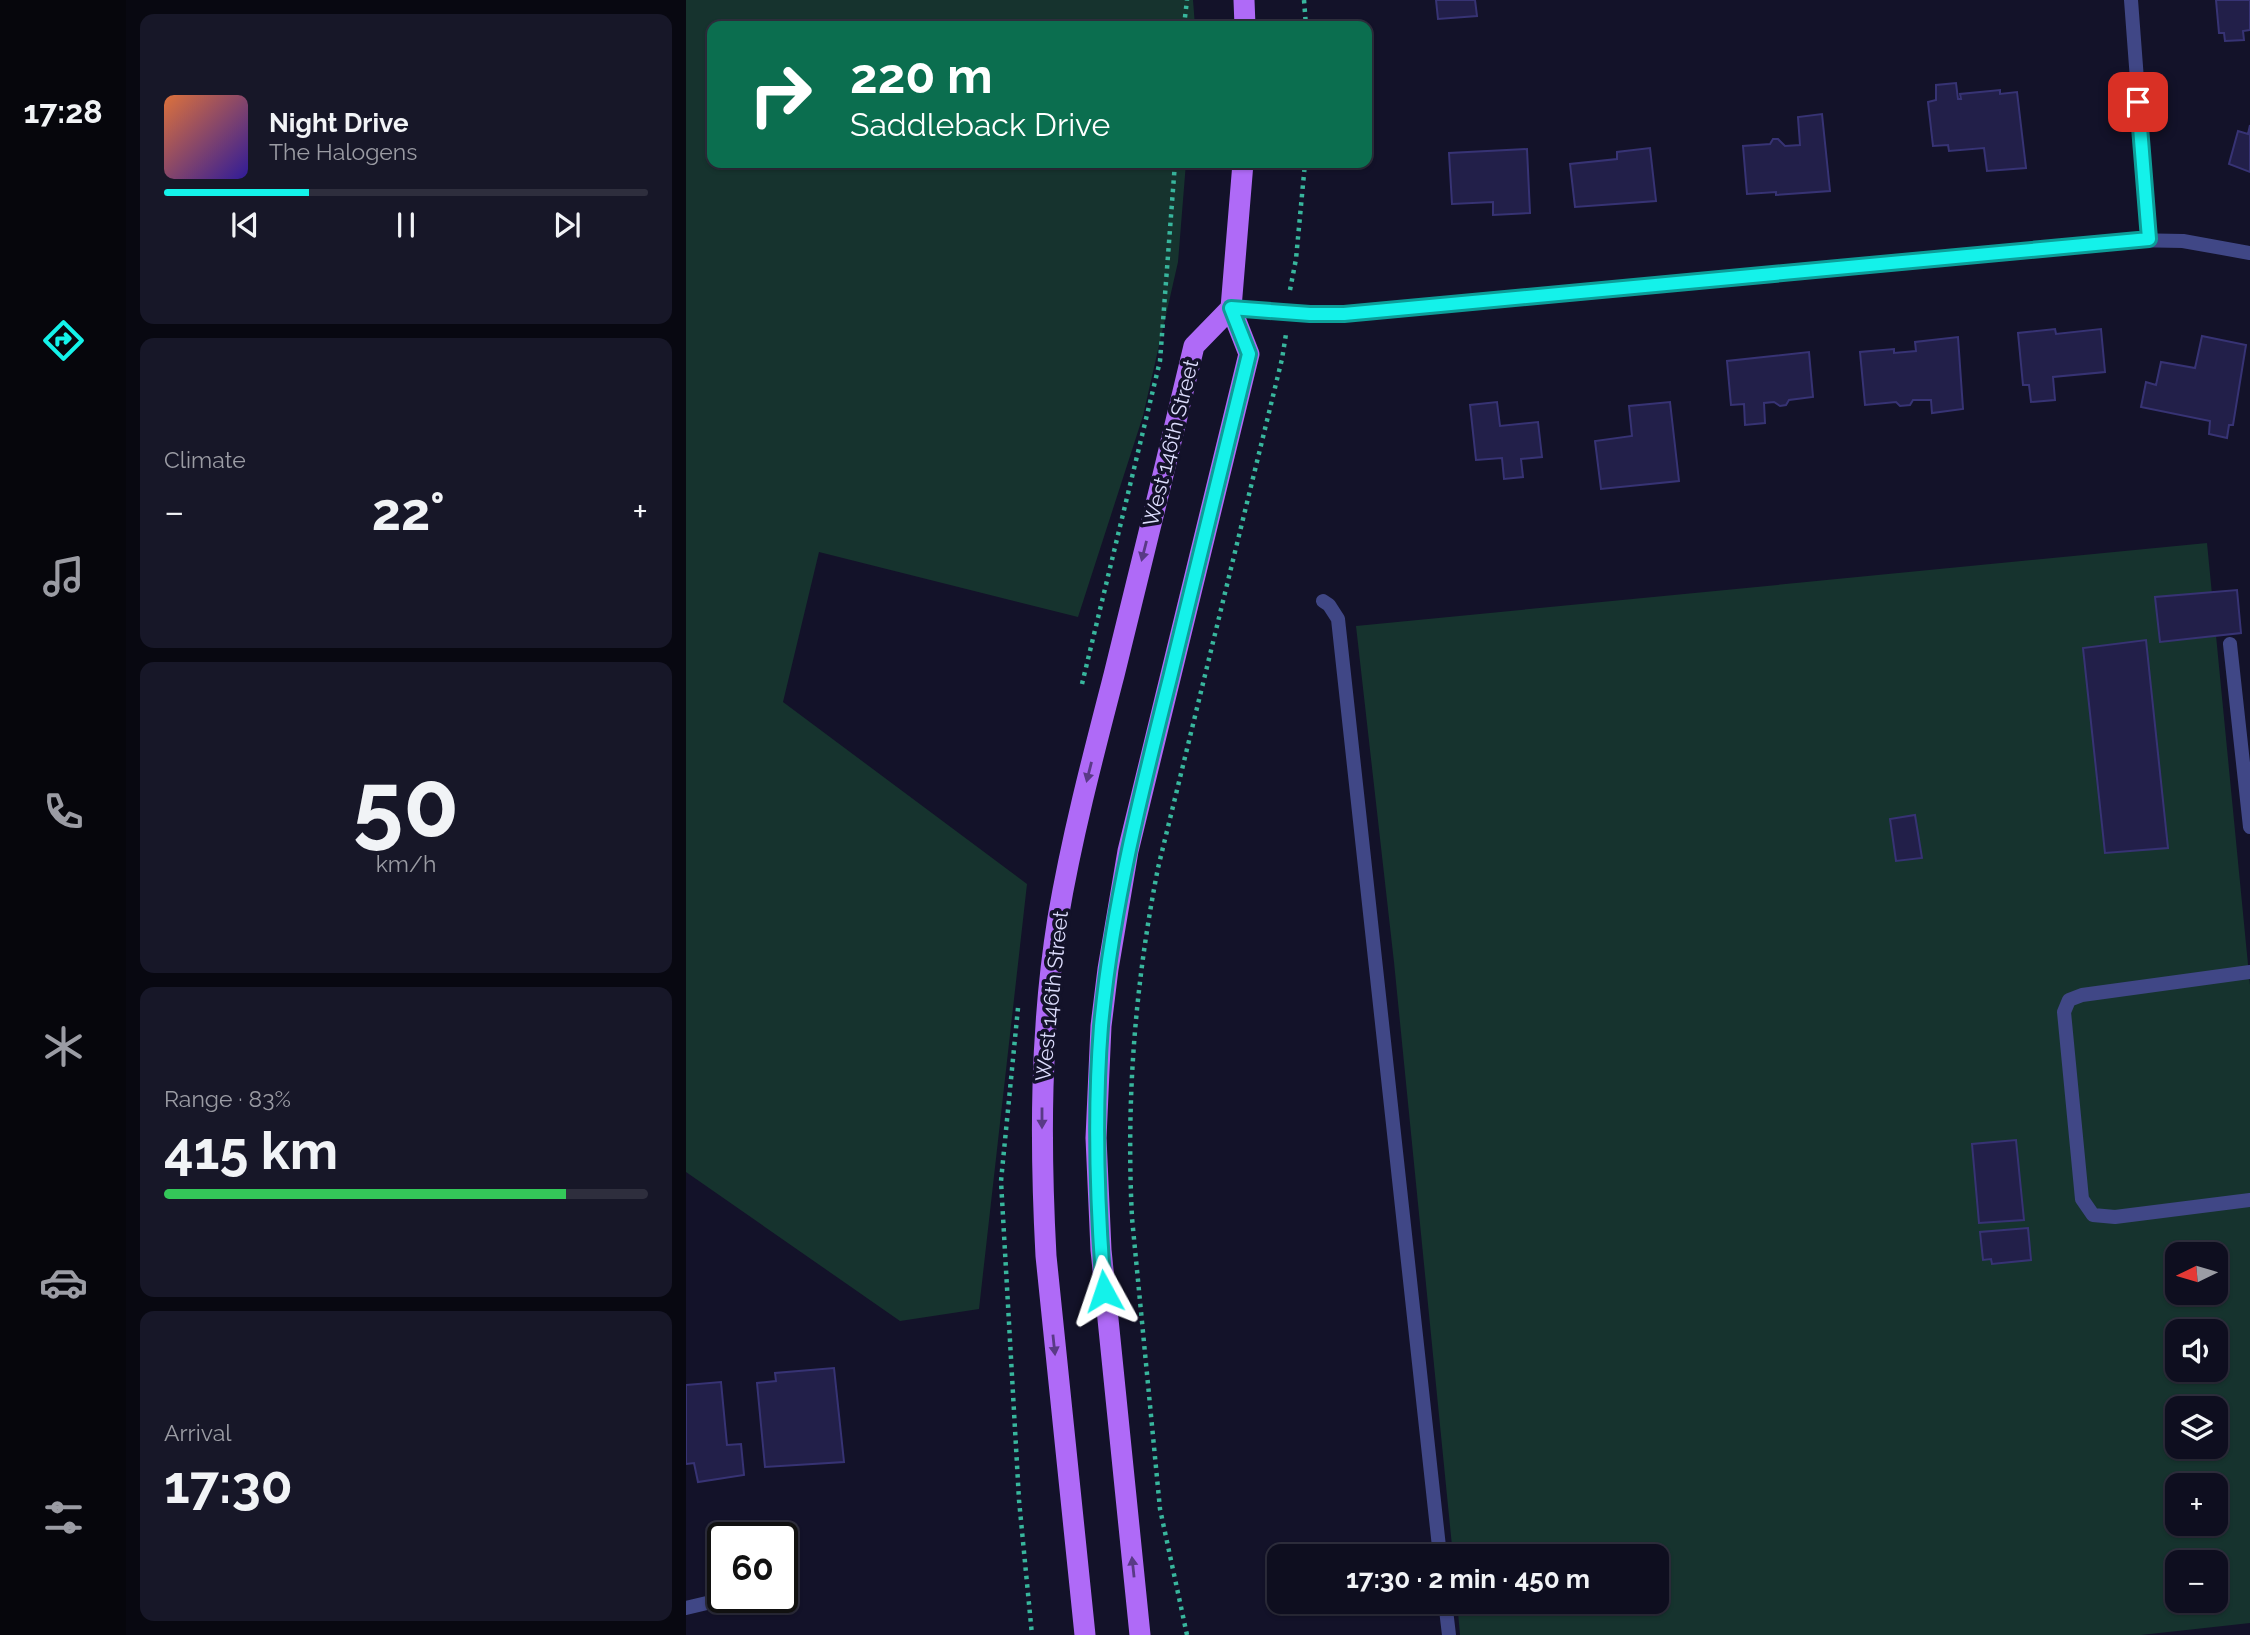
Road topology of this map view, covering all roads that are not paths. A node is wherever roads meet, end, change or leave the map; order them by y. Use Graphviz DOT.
graph roads {
  1 [pos="1244,0"];
  2 [pos="2130,0"];
  3 [pos="1245,21"];
  4 [pos="1243,168"];
  5 [pos="2149,239"];
  6 [pos="2250,253"];
  7 [pos="1231,308"];
  8 [pos="1323,601"];
  9 [pos="2230,644"];
  10 [pos="2250,827"];
  11 [pos="2250,972"];
  12 [pos="2250,1200"];
  13 [pos="1439,1544"];
  14 [pos="707,1603"];
  15 [pos="686,1608"];
  16 [pos="1447,1614"];
  17 [pos="1085,1635"];
  18 [pos="1140,1635"];
  19 [pos="1449,1635"];
  1 -- 3 [label="main road"];
  2 -- 5 [label="street"];
  4 -- 7 [label="main road"];
  5 -- 6 [label="street"];
  5 -- 7 [label="street"];
  7 -- 17 [label="main road, West 146th Street, one-way"];
  18 -- 7 [label="main road, one-way"];
  8 -- 13 [label="street"];
  9 -- 10 [label="street"];
  11 -- 12 [label="street"];
  14 -- 15 [label="street"];
  16 -- 19 [label="street"];
}
